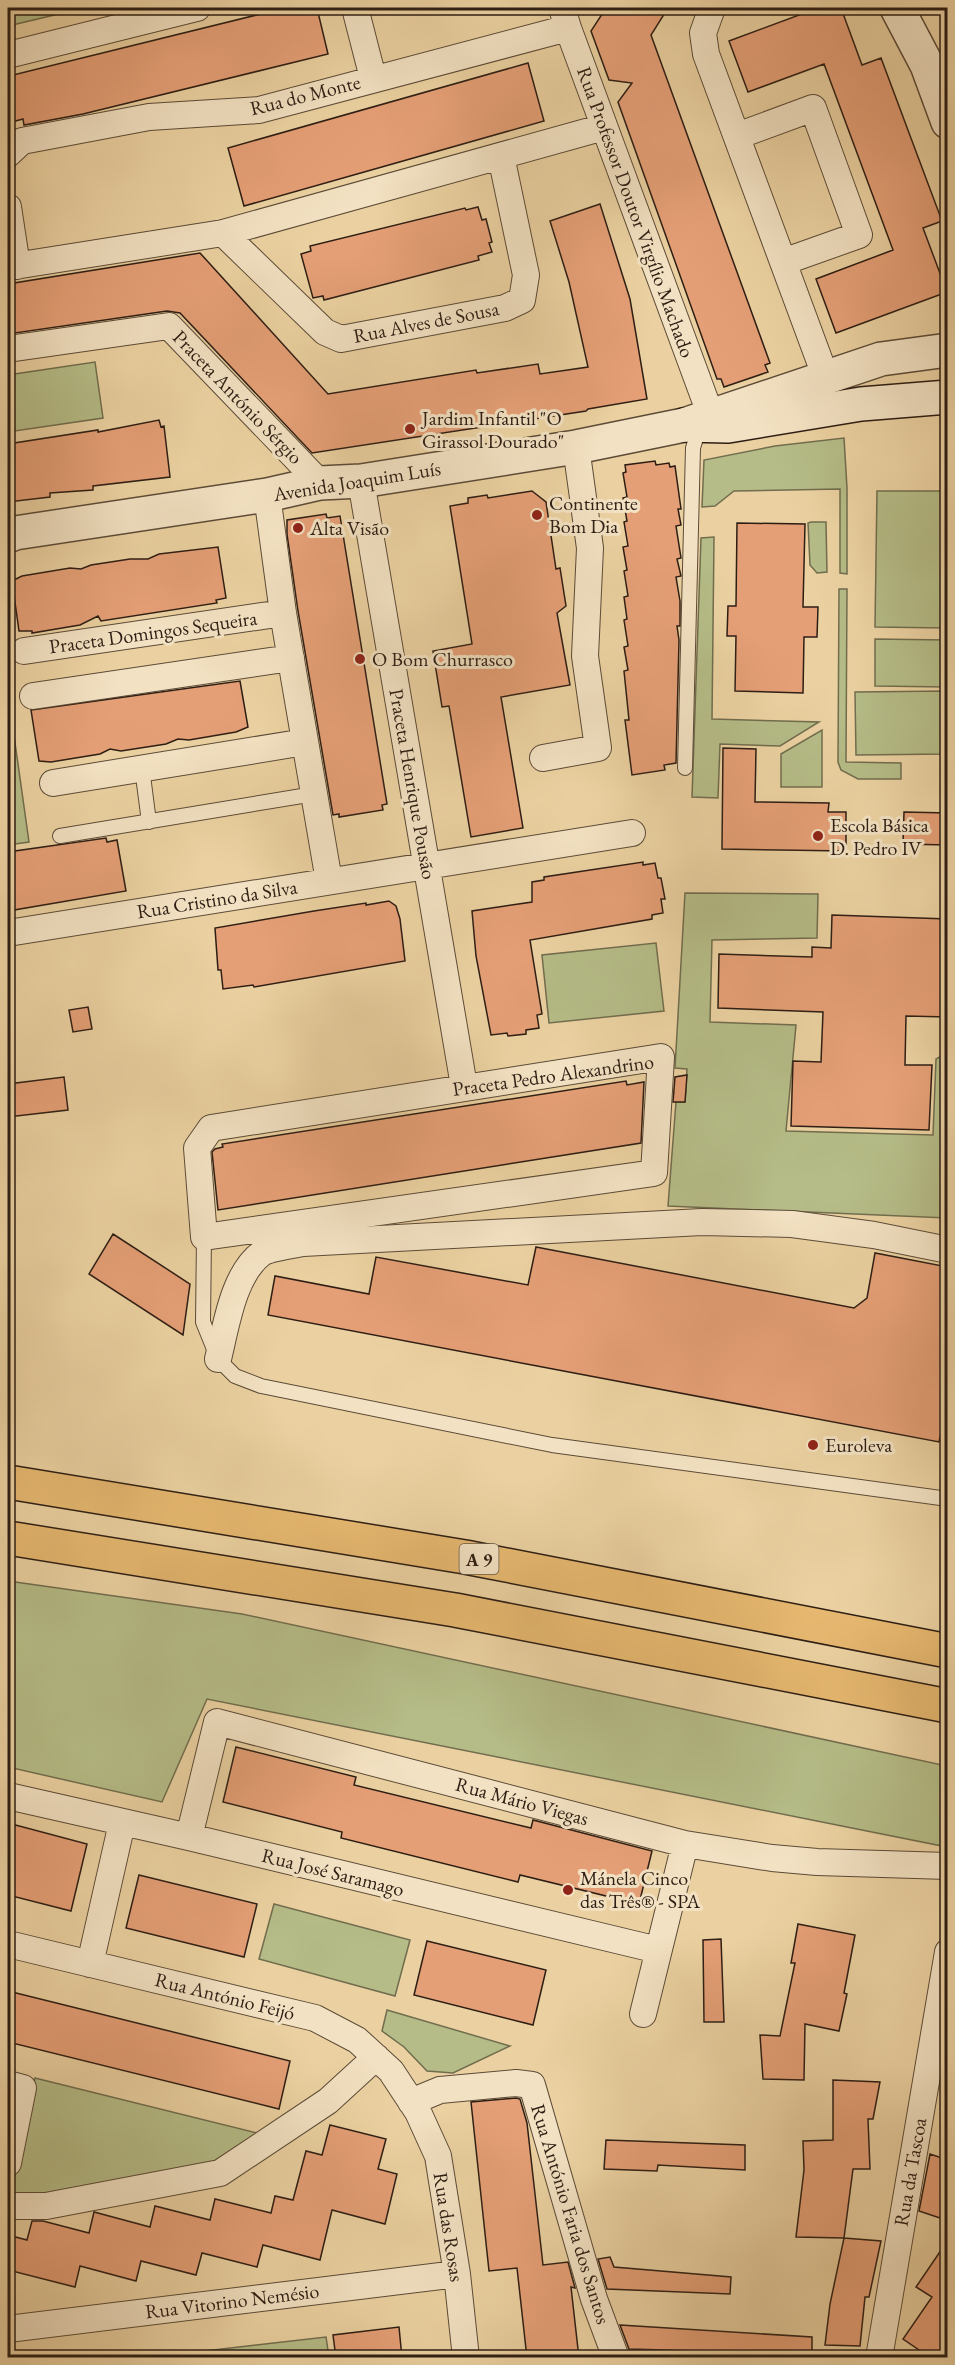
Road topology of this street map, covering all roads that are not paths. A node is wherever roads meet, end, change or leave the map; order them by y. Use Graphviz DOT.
graph roads {
  1 [pos="197,8"];
  2 [pos="355,8"];
  3 [pos="712,8"];
  4 [pos="897,8"];
  5 [pos="565,18"];
  6 [pos="8,55"];
  7 [pos="927,65"];
  8 [pos="373,78"];
  9 [pos="948,93"];
  10 [pos="948,122"];
  11 [pos="604,127"];
  12 [pos="737,136"];
  13 [pos="8,154"];
  14 [pos="501,156"];
  15 [pos="8,207"];
  16 [pos="223,233"];
  17 [pos="783,262"];
  18 [pos="12,266"];
  19 [pos="8,349"];
  20 [pos="948,350"];
  21 [pos="826,378"];
  22 [pos="938,397"];
  23 [pos="698,422"];
  24 [pos="576,447"];
  25 [pos="361,481"];
  26 [pos="320,483"];
  27 [pos="267,495"];
  28 [pos="10,533"];
  29 [pos="283,613"];
  30 [pos="24,651"];
  31 [pos="291,658"];
  32 [pos="33,696"];
  33 [pos="305,741"];
  34 [pos="543,758"];
  35 [pos="142,768"];
  36 [pos="685,768"];
  37 [pos="53,783"];
  38 [pos="314,794"];
  39 [pos="149,822"];
  40 [pos="632,833"];
  41 [pos="60,836"];
  42 [pos="427,865"];
  43 [pos="329,881"];
  44 [pos="8,933"];
  45 [pos="464,1086"];
  46 [pos="204,1237"];
  47 [pos="948,1250"];
  48 [pos="218,1359"];
  49 [pos="8,1482"];
  50 [pos="948,1499"];
  51 [pos="8,1538"];
  52 [pos="948,1651"];
  53 [pos="948,1706"];
  54 [pos="8,1796"];
  55 [pos="122,1823"];
  56 [pos="189,1837"];
  57 [pos="685,1844"];
  58 [pos="948,1866"];
  59 [pos="8,1944"];
  60 [pos="658,1950"];
  61 [pos="948,1952"];
  62 [pos="90,1964"];
  63 [pos="643,2014"];
  64 [pos="942,2022"];
  65 [pos="376,2057"];
  66 [pos="8,2084"];
  67 [pos="411,2102"];
  68 [pos="8,2163"];
  69 [pos="8,2206"];
  70 [pos="457,2274"];
  71 [pos="8,2329"];
  72 [pos="466,2358"];
  73 [pos="616,2358"];
  74 [pos="879,2358"];
  1 -- 6 [label="street"];
  2 -- 8 [label="street"];
  3 -- 12 [label="street"];
  4 -- 7 [label="street"];
  5 -- 8 [label="street, Rua do Monte"];
  5 -- 11 [label="street, Rua Professor Doutor Virgílio Machado"];
  7 -- 9 [label="street"];
  7 -- 10 [label="street"];
  8 -- 13 [label="street, Rua do Monte"];
  11 -- 14 [label="street"];
  11 -- 23 [label="street, Rua Professor Doutor Virgílio Machado"];
  12 -- 17 [label="street"];
  12 -- 17 [label="street"];
  14 -- 16 [label="street"];
  14 -- 16 [label="street, Rua Alves de Sousa"];
  15 -- 18 [label="street"];
  16 -- 18 [label="street"];
  17 -- 21 [label="street"];
  19 -- 26 [label="street, Praceta António Sérgio"];
  20 -- 21 [label="street, Avenida Joaquim Luís"];
  21 -- 23 [label="street, Avenida Joaquim Luís"];
  22 -- 23 [label="street"];
  23 -- 24 [label="street, Avenida Joaquim Luís"];
  23 -- 36 [label="lane"];
  24 -- 25 [label="street, Avenida Joaquim Luís"];
  24 -- 34 [label="street"];
  25 -- 26 [label="street, Avenida Joaquim Luís"];
  25 -- 42 [label="street, Praceta Henrique Pousão"];
  26 -- 27 [label="street, Avenida Joaquim Luís"];
  27 -- 28 [label="street, Avenida Joaquim Luís"];
  27 -- 29 [label="street, Praceta Domingos Sequeira"];
  29 -- 30 [label="street, Praceta Domingos Sequeira"];
  29 -- 31 [label="street, Praceta Domingos Sequeira"];
  31 -- 32 [label="street"];
  31 -- 33 [label="street, Praceta Domingos Sequeira"];
  33 -- 35 [label="street"];
  33 -- 38 [label="street, Praceta Domingos Sequeira"];
  35 -- 37 [label="street"];
  35 -- 39 [label="lane"];
  38 -- 39 [label="lane"];
  38 -- 43 [label="street, Praceta Domingos Sequeira"];
  39 -- 41 [label="lane"];
  40 -- 42 [label="street, Rua Cristino da Silva"];
  42 -- 43 [label="street, Rua Cristino da Silva"];
  42 -- 45 [label="street, Praceta Henrique Pousão"];
  43 -- 44 [label="street, Rua Cristino da Silva"];
  45 -- 46 [label="street, Praceta Pedro Alexandrino"];
  45 -- 46 [label="street, Praceta Pedro Alexandrino"];
  46 -- 48 [label="lane"];
  47 -- 48 [label="street"];
  48 -- 50 [label="lane"];
  49 -- 52 [label="highway, A 9"];
  51 -- 53 [label="highway"];
  54 -- 55 [label="street, Rua José Saramago"];
  55 -- 56 [label="street, Rua José Saramago"];
  55 -- 62 [label="street"];
  56 -- 57 [label="street, Rua Mário Viegas"];
  56 -- 60 [label="street, Rua José Saramago"];
  57 -- 58 [label="street, Rua Mário Viegas"];
  57 -- 60 [label="street"];
  59 -- 62 [label="street, Rua António Feijó"];
  60 -- 63 [label="street"];
  61 -- 64 [label="street, Rua da Tascoa"];
  62 -- 65 [label="street, Rua António Feijó"];
  64 -- 74 [label="street, Rua da Tascoa"];
  65 -- 67 [label="street, Rua António Feijó"];
  65 -- 69 [label="street"];
  66 -- 68 [label="street"];
  67 -- 70 [label="street, Rua das Rosas"];
  67 -- 73 [label="street, Rua António Faria dos Santos"];
  70 -- 71 [label="street, Rua Vitorino Nemésio"];
  70 -- 72 [label="street, Rua das Rosas"];
}
